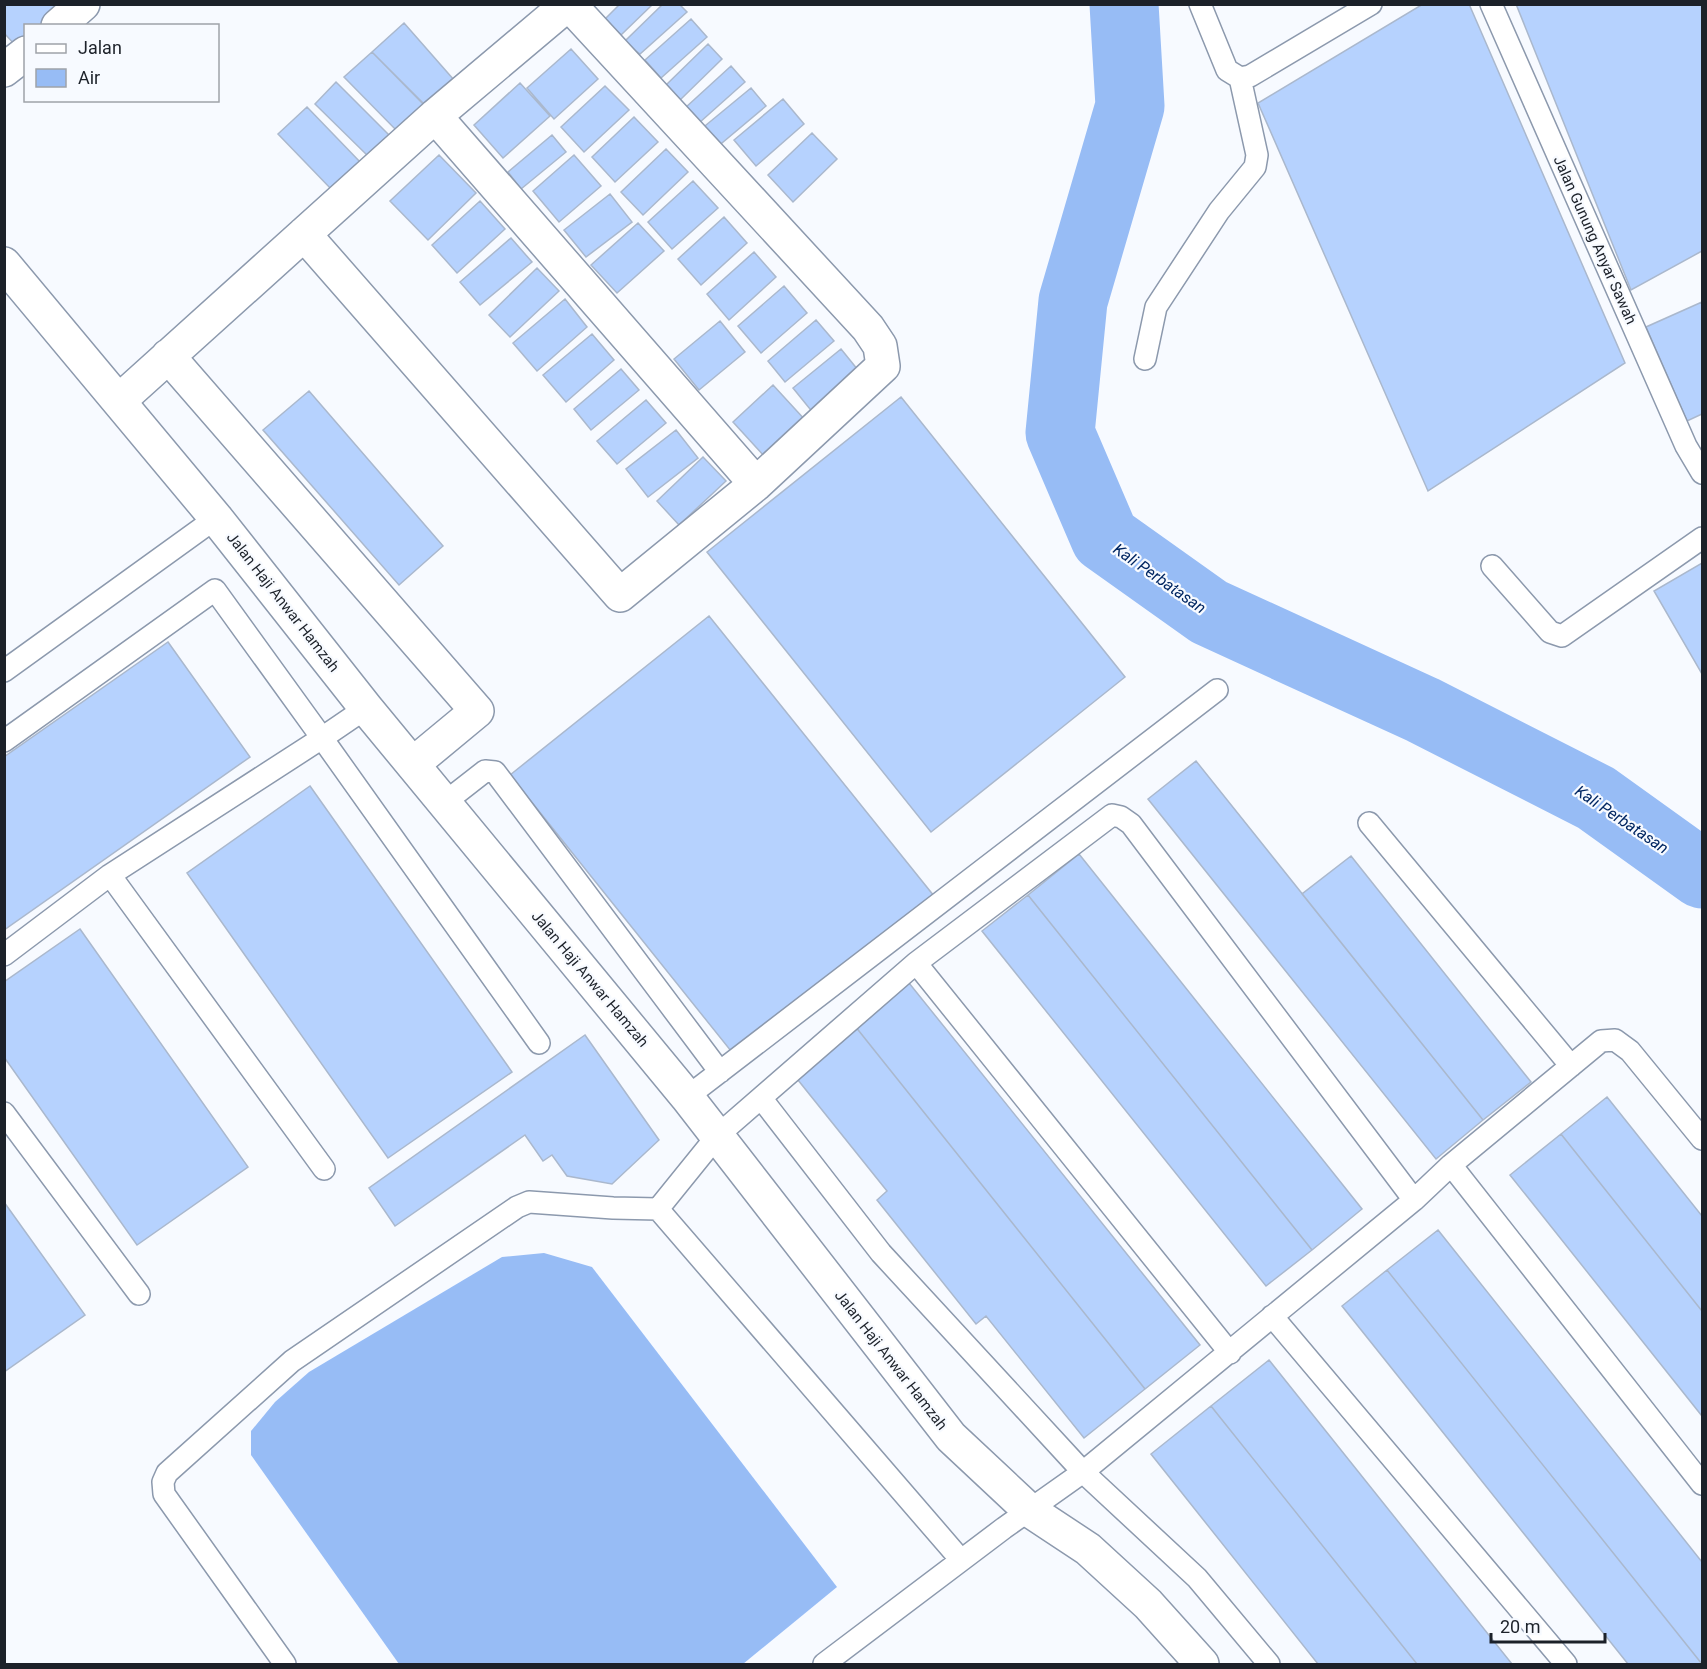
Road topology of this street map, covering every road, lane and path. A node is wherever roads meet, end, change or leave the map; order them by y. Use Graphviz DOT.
graph roads {
  1 [pos="83,4"];
  2 [pos="568,4"];
  3 [pos="1200,4"];
  4 [pos="1371,4"];
  5 [pos="1491,4"];
  6 [pos="60,24"];
  7 [pos="24,54"];
  8 [pos="4,70"];
  9 [pos="1234,74"];
  10 [pos="435,116"];
  11 [pos="304,234"];
  12 [pos="4,264"];
  13 [pos="168,357"];
  14 [pos="1145,359"];
  15 [pos="120,400"];
  16 [pos="1702,473"];
  17 [pos="756,484"];
  18 [pos="216,518"];
  19 [pos="1702,538"];
  20 [pos="1492,567"];
  21 [pos="4,671"];
  22 [pos="1217,690"];
  23 [pos="366,708"];
  24 [pos="322,738"];
  25 [pos="4,741"];
  26 [pos="413,764"];
  27 [pos="444,803"];
  28 [pos="1369,823"];
  29 [pos="111,875"];
  30 [pos="4,955"];
  31 [pos="916,963"];
  32 [pos="539,1042"];
  33 [pos="1571,1066"];
  34 [pos="720,1072"];
  35 [pos="687,1097"];
  36 [pos="761,1098"];
  37 [pos="4,1113"];
  38 [pos="717,1136"];
  39 [pos="1702,1139"];
  40 [pos="1451,1165"];
  41 [pos="324,1169"];
  42 [pos="1414,1200"];
  43 [pos="658,1209"];
  44 [pos="139,1294"];
  45 [pos="1272,1316"];
  46 [pos="1230,1353"];
  47 [pos="1083,1472"];
  48 [pos="1702,1484"];
  49 [pos="1029,1510"];
  50 [pos="961,1560"];
  51 [pos="285,1665"];
  52 [pos="824,1665"];
  53 [pos="1202,1665"];
  54 [pos="1269,1665"];
  55 [pos="1566,1665"];
  1 -- 6 [label="street"];
  2 -- 10 [label="street"];
  2 -- 17 [label="street"];
  3 -- 9 [label="lane"];
  4 -- 9 [label="lane"];
  5 -- 16 [label="lane, Jalan Gunung Anyar Sawah"];
  7 -- 8 [label="street"];
  9 -- 14 [label="lane"];
  10 -- 11 [label="street"];
  10 -- 17 [label="street"];
  11 -- 13 [label="street"];
  11 -- 17 [label="street"];
  12 -- 15 [label="street, Jalan Haji Anwar Hamzah"];
  13 -- 15 [label="street"];
  13 -- 26 [label="street"];
  15 -- 18 [label="street, Jalan Haji Anwar Hamzah"];
  18 -- 21 [label="lane"];
  18 -- 23 [label="street, Jalan Haji Anwar Hamzah"];
  19 -- 20 [label="lane"];
  22 -- 34 [label="lane"];
  23 -- 24 [label="lane"];
  23 -- 26 [label="street, Jalan Haji Anwar Hamzah"];
  24 -- 25 [label="lane"];
  24 -- 29 [label="lane"];
  24 -- 32 [label="lane"];
  26 -- 27 [label="street, Jalan Haji Anwar Hamzah"];
  27 -- 34 [label="lane"];
  27 -- 35 [label="street, Jalan Haji Anwar Hamzah"];
  28 -- 33 [label="lane"];
  29 -- 30 [label="lane"];
  29 -- 41 [label="lane"];
  31 -- 36 [label="lane"];
  31 -- 42 [label="lane"];
  31 -- 46 [label="lane"];
  33 -- 39 [label="lane"];
  33 -- 40 [label="lane"];
  34 -- 35 [label="lane"];
  35 -- 38 [label="street, Jalan Haji Anwar Hamzah"];
  36 -- 38 [label="lane"];
  36 -- 47 [label="lane"];
  37 -- 44 [label="lane"];
  38 -- 43 [label="lane"];
  38 -- 49 [label="street, Jalan Haji Anwar Hamzah"];
  40 -- 42 [label="lane"];
  40 -- 48 [label="lane"];
  42 -- 45 [label="lane"];
  43 -- 50 [label="lane"];
  43 -- 51 [label="lane"];
  45 -- 46 [label="lane"];
  45 -- 55 [label="lane"];
  46 -- 47 [label="lane"];
  47 -- 49 [label="lane"];
  47 -- 54 [label="lane"];
  49 -- 50 [label="lane"];
  49 -- 53 [label="street, Jalan Haji Anwar Hamzah"];
  50 -- 52 [label="lane"];
}
